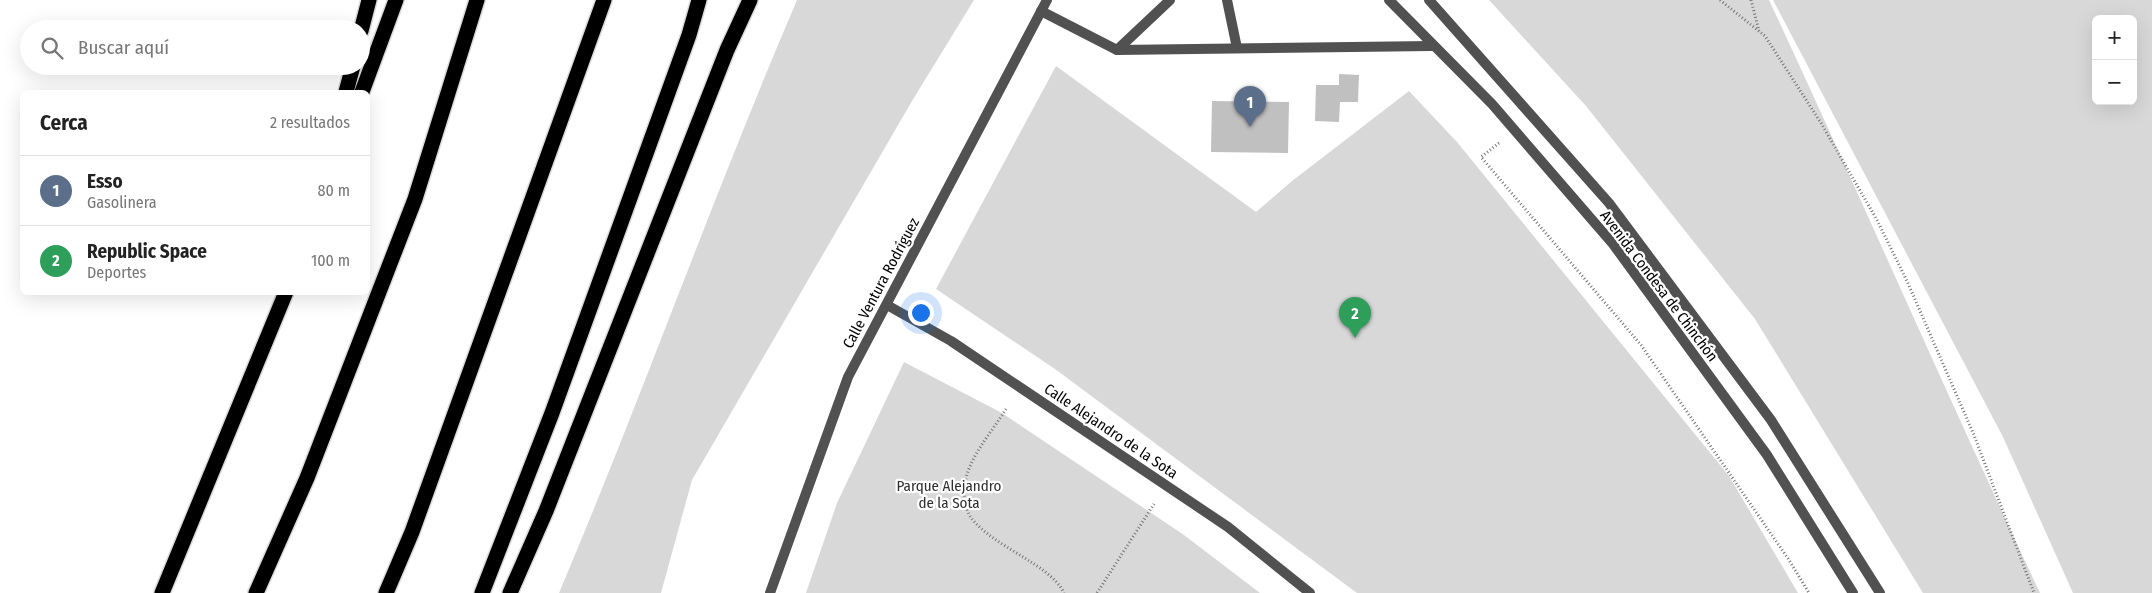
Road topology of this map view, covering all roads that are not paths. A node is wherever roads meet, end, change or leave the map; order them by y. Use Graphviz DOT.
graph roads {
  1 [pos="369,0"];
  2 [pos="396,0"];
  3 [pos="477,0"];
  4 [pos="604,0"];
  5 [pos="699,0"];
  6 [pos="750,0"];
  7 [pos="1047,0"];
  8 [pos="1170,0"];
  9 [pos="1227,0"];
  10 [pos="1389,0"];
  11 [pos="1429,0"];
  12 [pos="1041,11"];
  13 [pos="364,20"];
  14 [pos="1432,46"];
  15 [pos="1237,48"];
  16 [pos="1117,50"];
  17 [pos="370,70"];
  18 [pos="350,75"];
  19 [pos="368,75"];
  20 [pos="346,90"];
  21 [pos="363,90"];
  22 [pos="285,295"];
  23 [pos="887,305"];
  24 [pos="162,593"];
  25 [pos="256,593"];
  26 [pos="386,593"];
  27 [pos="482,593"];
  28 [pos="510,593"];
  29 [pos="770,593"];
  30 [pos="1310,593"];
  31 [pos="1852,593"];
  32 [pos="1880,593"];
  1 -- 13 [label="highway"];
  2 -- 17 [label="highway"];
  3 -- 25 [label="highway"];
  4 -- 26 [label="highway"];
  5 -- 27 [label="highway"];
  6 -- 28 [label="highway"];
  7 -- 12 [label="street, Calle Ventura Rodríguez"];
  8 -- 16 [label="street"];
  9 -- 15 [label="street"];
  10 -- 14 [label="street, Avenida Condesa de Chinchón"];
  11 -- 32 [label="street, Avenida Condesa de Chinchón"];
  12 -- 16 [label="street"];
  12 -- 23 [label="street, Calle Ventura Rodríguez"];
  14 -- 15 [label="street"];
  14 -- 31 [label="street, Avenida Condesa de Chinchón"];
  15 -- 16 [label="street"];
  18 -- 20 [label="highway"];
  19 -- 21 [label="highway"];
  22 -- 24 [label="highway"];
  23 -- 29 [label="street, Calle Ventura Rodríguez"];
  23 -- 30 [label="street, Calle Alejandro de la Sota"];
}
